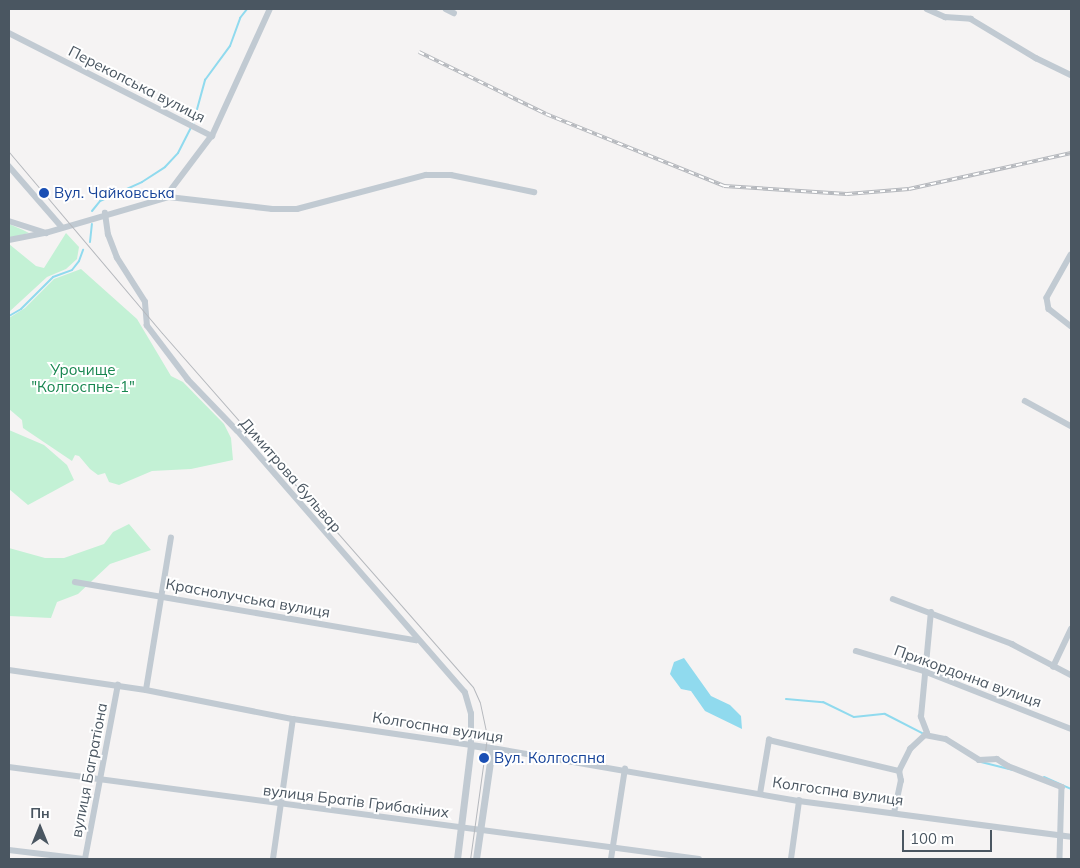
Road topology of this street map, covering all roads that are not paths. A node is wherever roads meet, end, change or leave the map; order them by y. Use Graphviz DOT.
graph roads {
  1 [pos="270,9"];
  2 [pos="446,9"];
  3 [pos="928,9"];
  4 [pos="454,13"];
  5 [pos="9,33"];
  6 [pos="1071,75"];
  7 [pos="212,136"];
  8 [pos="9,166"];
  9 [pos="534,192"];
  10 [pos="166,197"];
  11 [pos="105,214"];
  12 [pos="9,221"];
  13 [pos="62,227"];
  14 [pos="46,233"];
  15 [pos="9,240"];
  16 [pos="1071,255"];
  17 [pos="1071,326"];
  18 [pos="1026,401"];
  19 [pos="1071,426"];
  20 [pos="171,538"];
  21 [pos="75,582"];
  22 [pos="162,596"];
  23 [pos="893,599"];
  24 [pos="931,612"];
  25 [pos="1071,629"];
  26 [pos="416,640"];
  27 [pos="856,651"];
  28 [pos="1053,667"];
  29 [pos="9,670"];
  30 [pos="924,671"];
  31 [pos="1071,675"];
  32 [pos="118,685"];
  33 [pos="146,690"];
  34 [pos="293,719"];
  35 [pos="1071,729"];
  36 [pos="925,735"];
  37 [pos="471,745"];
  38 [pos="492,748"];
  39 [pos="9,767"];
  40 [pos="625,769"];
  41 [pos="899,770"];
  42 [pos="98,777"];
  43 [pos="760,794"];
  44 [pos="800,801"];
  45 [pos="280,804"];
  46 [pos="894,813"];
  47 [pos="460,827"];
  48 [pos="481,830"];
  49 [pos="1063,835"];
  50 [pos="1071,837"];
  51 [pos="613,847"];
  52 [pos="9,850"];
  53 [pos="85,859"];
  54 [pos="273,859"];
  55 [pos="457,859"];
  56 [pos="476,859"];
  57 [pos="611,859"];
  58 [pos="699,859"];
  59 [pos="791,859"];
  60 [pos="1060,859"];
  1 -- 7 [label="street"];
  2 -- 4 [label="street"];
  3 -- 6 [label="street"];
  5 -- 7 [label="street, Перекопська вулиця"];
  7 -- 10 [label="street, Перекопська вулиця"];
  8 -- 13 [label="street"];
  9 -- 10 [label="street"];
  10 -- 11 [label="street"];
  11 -- 13 [label="street"];
  11 -- 26 [label="street, Димитрова бульвар"];
  12 -- 14 [label="street"];
  13 -- 14 [label="street"];
  14 -- 15 [label="street"];
  16 -- 17 [label="street"];
  18 -- 19 [label="street"];
  20 -- 22 [label="street"];
  21 -- 22 [label="street, Краснолучська вулиця"];
  22 -- 26 [label="street, Краснолучська вулиця"];
  22 -- 33 [label="street"];
  23 -- 24 [label="street"];
  24 -- 28 [label="street"];
  24 -- 30 [label="street"];
  25 -- 28 [label="street"];
  26 -- 37 [label="street, Димитрова бульвар"];
  27 -- 30 [label="street, Прикордонна вулиця"];
  28 -- 31 [label="street"];
  29 -- 32 [label="street, Колгоспна вулиця"];
  30 -- 35 [label="street, Прикордонна вулиця"];
  30 -- 36 [label="street"];
  32 -- 33 [label="street, Колгоспна вулиця"];
  32 -- 42 [label="street, вулиця Багратіона"];
  33 -- 34 [label="street, Колгоспна вулиця"];
  34 -- 37 [label="street, Колгоспна вулиця"];
  34 -- 45 [label="street"];
  36 -- 41 [label="street"];
  36 -- 49 [label="street"];
  37 -- 38 [label="street, Колгоспна вулиця"];
  37 -- 47 [label="street"];
  38 -- 40 [label="street, Колгоспна вулиця"];
  38 -- 48 [label="street"];
  39 -- 42 [label="street, вулиця Братів Грибакіних"];
  40 -- 43 [label="street, Колгоспна вулиця"];
  40 -- 51 [label="street"];
  41 -- 43 [label="street"];
  41 -- 46 [label="street"];
  42 -- 45 [label="street, вулиця Братів Грибакіних"];
  42 -- 53 [label="street, вулиця Багратіона"];
  43 -- 44 [label="street, Колгоспна вулиця"];
  44 -- 46 [label="street, Колгоспна вулиця"];
  44 -- 59 [label="street"];
  45 -- 47 [label="street, вулиця Братів Грибакіних"];
  45 -- 54 [label="street"];
  46 -- 49 [label="street, Колгоспна вулиця"];
  47 -- 48 [label="street, вулиця Братів Грибакіних"];
  47 -- 55 [label="street"];
  48 -- 51 [label="street, вулиця Братів Грибакіних"];
  48 -- 56 [label="street"];
  49 -- 50 [label="street, Колгоспна вулиця"];
  49 -- 60 [label="street"];
  51 -- 57 [label="street"];
  51 -- 58 [label="street, вулиця Братів Грибакіних"];
  52 -- 53 [label="street"];
}
